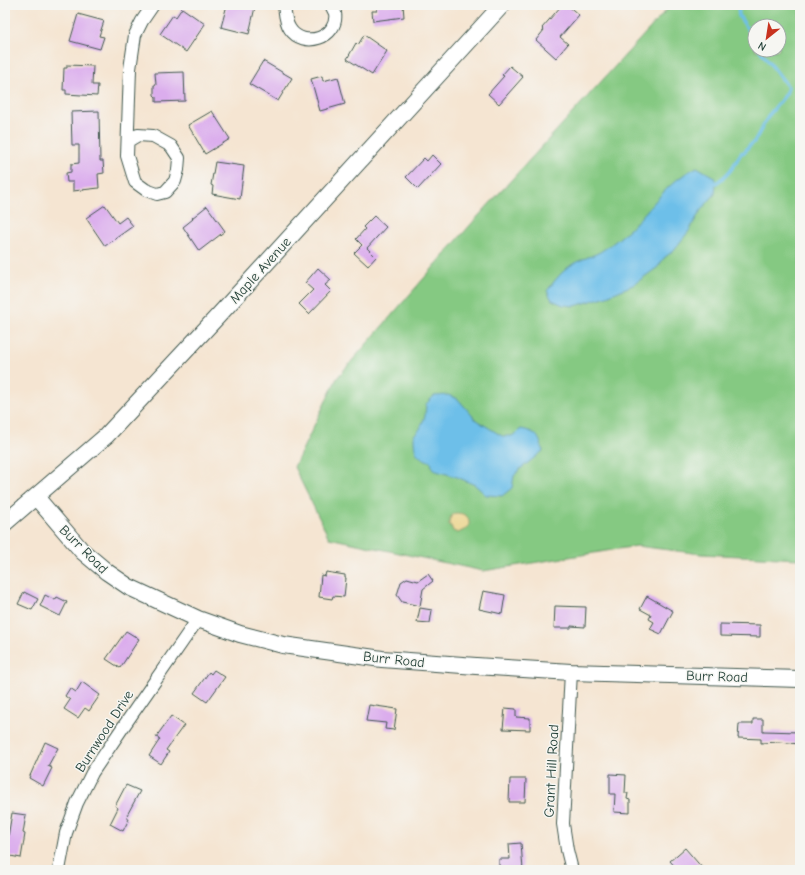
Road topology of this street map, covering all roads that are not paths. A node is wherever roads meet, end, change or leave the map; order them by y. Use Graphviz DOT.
graph roads {
  1 [pos="153,5"];
  2 [pos="284,5"];
  3 [pos="330,5"];
  4 [pos="502,5"];
  5 [pos="128,141"];
  6 [pos="36,497"];
  7 [pos="5,522"];
  8 [pos="198,619"];
  9 [pos="571,672"];
  10 [pos="800,679"];
  11 [pos="59,870"];
  12 [pos="572,870"];
  1 -- 5 [label="street"];
  2 -- 3 [label="street"];
  4 -- 6 [label="street, Maple Avenue"];
  5 -- 5 [label="street"];
  6 -- 7 [label="street, Maple Avenue"];
  6 -- 8 [label="street, Burr Road"];
  8 -- 9 [label="street, Burr Road"];
  8 -- 11 [label="street, Burnwood Drive"];
  9 -- 10 [label="street, Burr Road"];
  9 -- 12 [label="street, Grant Hill Road"];
}
